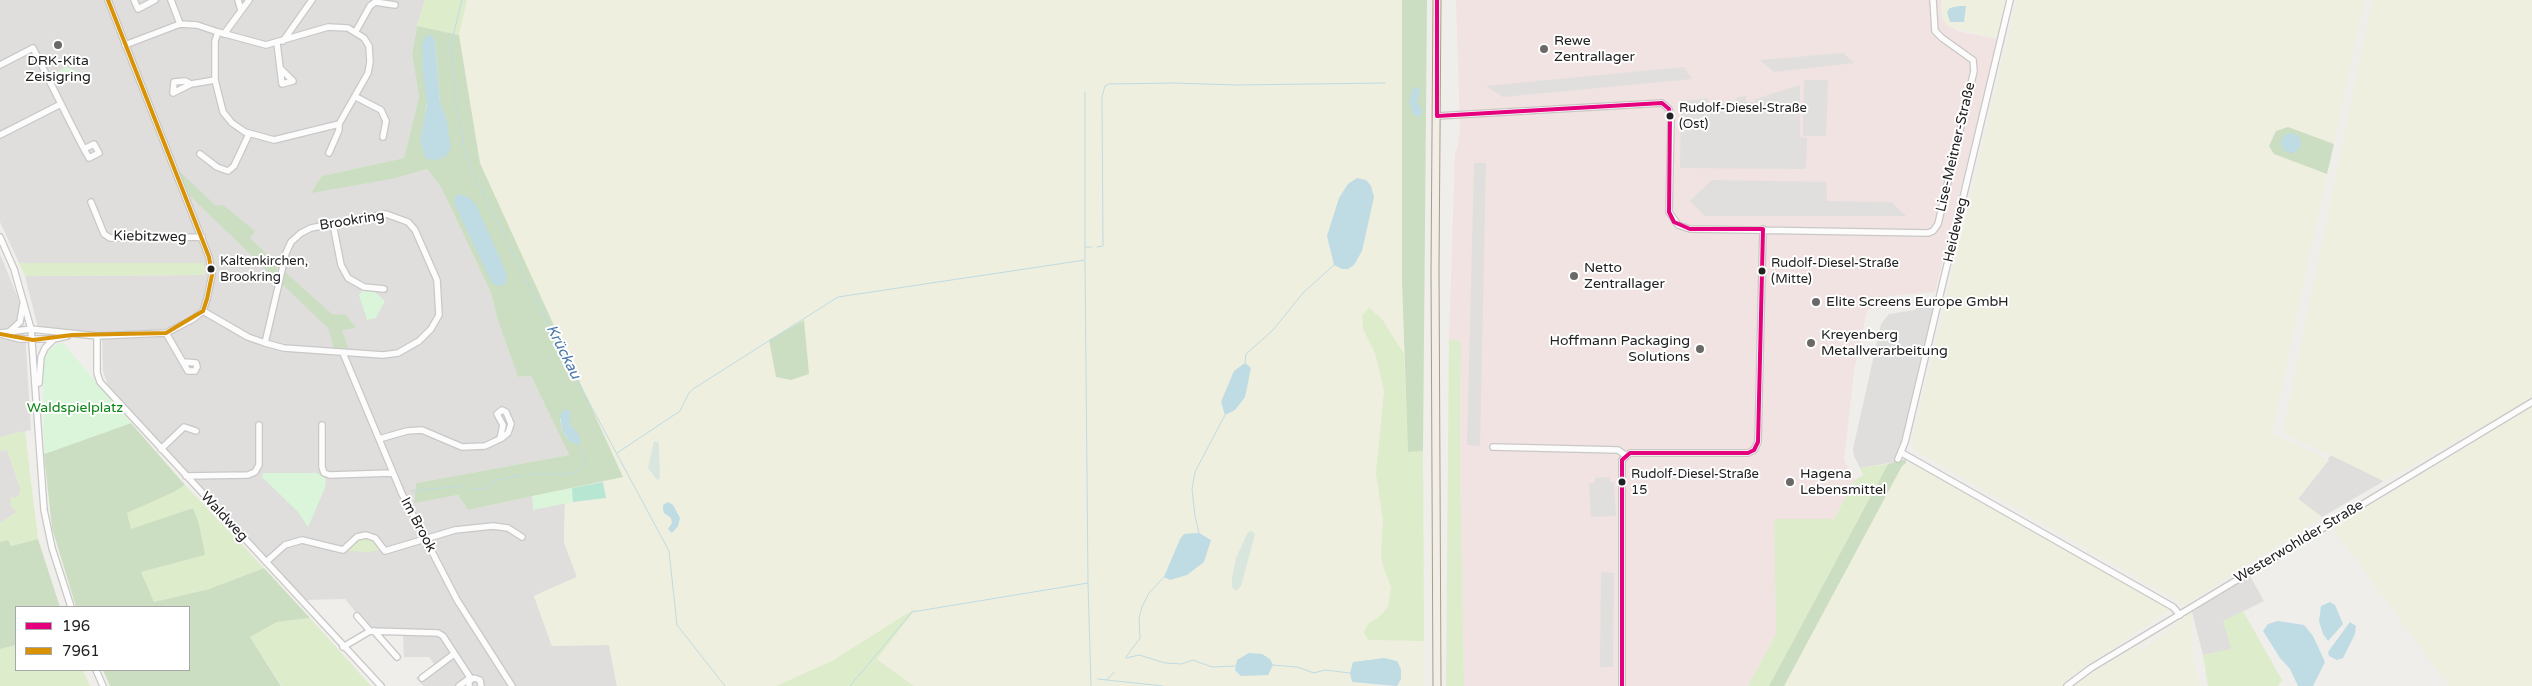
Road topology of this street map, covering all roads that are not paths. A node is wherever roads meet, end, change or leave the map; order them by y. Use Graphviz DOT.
graph roads {
  1 [pos="108,0"];
  2 [pos="134,0"];
  3 [pos="155,0"];
  4 [pos="171,0"];
  5 [pos="238,0"];
  6 [pos="249,0"];
  7 [pos="302,0"];
  8 [pos="312,0"];
  9 [pos="1437,0"];
  10 [pos="1933,0"];
  11 [pos="2010,0"];
  12 [pos="395,4"];
  13 [pos="306,9"];
  14 [pos="241,10"];
  15 [pos="180,24"];
  16 [pos="356,31"];
  17 [pos="221,33"];
  18 [pos="280,42"];
  19 [pos="125,44"];
  20 [pos="0,65"];
  21 [pos="280,68"];
  22 [pos="215,80"];
  23 [pos="191,84"];
  24 [pos="356,97"];
  25 [pos="61,104"];
  26 [pos="1437,116"];
  27 [pos="339,124"];
  28 [pos="249,134"];
  29 [pos="0,136"];
  30 [pos="383,137"];
  31 [pos="84,149"];
  32 [pos="329,153"];
  33 [pos="200,154"];
  34 [pos="91,202"];
  35 [pos="333,224"];
  36 [pos="1762,229"];
  37 [pos="0,237"];
  38 [pos="202,237"];
  39 [pos="384,289"];
  40 [pos="23,294"];
  41 [pos="202,311"];
  42 [pos="32,329"];
  43 [pos="1,333"];
  44 [pos="166,333"];
  45 [pos="72,335"];
  46 [pos="97,336"];
  47 [pos="54,339"];
  48 [pos="33,340"];
  49 [pos="265,343"];
  50 [pos="343,353"];
  51 [pos="184,362"];
  52 [pos="38,402"];
  53 [pos="2532,402"];
  54 [pos="259,425"];
  55 [pos="322,425"];
  56 [pos="196,431"];
  57 [pos="379,439"];
  58 [pos="500,439"];
  59 [pos="1493,447"];
  60 [pos="161,448"];
  61 [pos="1902,452"];
  62 [pos="1625,455"];
  63 [pos="1898,459"];
  64 [pos="392,473"];
  65 [pos="186,476"];
  66 [pos="522,537"];
  67 [pos="424,538"];
  68 [pos="266,562"];
  69 [pos="71,606"];
  70 [pos="2180,614"];
  71 [pos="357,616"];
  72 [pos="372,631"];
  73 [pos="343,647"];
  74 [pos="454,654"];
  75 [pos="397,657"];
  76 [pos="96,671"];
  77 [pos="422,678"];
  78 [pos="470,678"];
  79 [pos="103,686"];
  80 [pos="381,686"];
  81 [pos="459,686"];
  82 [pos="469,686"];
  83 [pos="481,686"];
  84 [pos="512,686"];
  85 [pos="1437,686"];
  86 [pos="1622,686"];
  87 [pos="2067,686"];
  1 -- 19 [label="street"];
  2 -- 3 [label="street"];
  4 -- 15 [label="street"];
  5 -- 14 [label="street"];
  6 -- 14 [label="street"];
  7 -- 13 [label="street"];
  8 -- 13 [label="street"];
  9 -- 26 [label="main road"];
  10 -- 36 [label="street, Lise-Meitner-Straße"];
  11 -- 61 [label="street, Heideweg"];
  12 -- 16 [label="street"];
  13 -- 18 [label="street"];
  14 -- 17 [label="street"];
  15 -- 17 [label="street"];
  15 -- 19 [label="street"];
  16 -- 18 [label="street"];
  16 -- 24 [label="street"];
  17 -- 18 [label="street"];
  17 -- 22 [label="street"];
  18 -- 21 [label="street"];
  19 -- 38 [label="street"];
  20 -- 25 [label="street"];
  22 -- 23 [label="street"];
  22 -- 28 [label="street"];
  24 -- 27 [label="street"];
  24 -- 30 [label="street"];
  25 -- 29 [label="street"];
  25 -- 31 [label="street"];
  26 -- 36 [label="street"];
  26 -- 85 [label="main road"];
  27 -- 28 [label="street"];
  27 -- 32 [label="street"];
  28 -- 33 [label="street"];
  34 -- 38 [label="street, Kiebitzweg"];
  35 -- 39 [label="street"];
  35 -- 49 [label="street, Brookring"];
  35 -- 50 [label="street, Brookring"];
  36 -- 62 [label="street"];
  37 -- 40 [label="street"];
  38 -- 41 [label="street"];
  40 -- 42 [label="street"];
  40 -- 43 [label="street"];
  41 -- 44 [label="street"];
  41 -- 49 [label="street, Brookring"];
  42 -- 43 [label="street"];
  42 -- 45 [label="street"];
  42 -- 48 [label="street"];
  43 -- 48 [label="street"];
  44 -- 46 [label="street"];
  44 -- 51 [label="street"];
  45 -- 46 [label="street"];
  45 -- 47 [label="street"];
  46 -- 60 [label="street, Waldweg"];
  47 -- 48 [label="street"];
  47 -- 52 [label="street"];
  48 -- 52 [label="street"];
  49 -- 50 [label="street, Brookring"];
  50 -- 57 [label="street, Im Brook"];
  52 -- 69 [label="street"];
  53 -- 70 [label="street, Westerwohlder Straße"];
  54 -- 65 [label="street"];
  55 -- 64 [label="street"];
  56 -- 60 [label="street"];
  57 -- 58 [label="street"];
  57 -- 64 [label="street, Im Brook"];
  58 -- 58 [label="street"];
  59 -- 62 [label="street"];
  60 -- 65 [label="street, Waldweg"];
  61 -- 63 [label="street, Heideweg"];
  61 -- 70 [label="street"];
  62 -- 86 [label="street"];
  64 -- 67 [label="street, Im Brook"];
  65 -- 68 [label="street, Waldweg"];
  66 -- 67 [label="street"];
  67 -- 68 [label="street"];
  67 -- 84 [label="street, Im Brook"];
  68 -- 73 [label="street, Waldweg"];
  70 -- 87 [label="street, Westerwohlder Straße"];
  71 -- 72 [label="street"];
  72 -- 73 [label="street"];
  72 -- 74 [label="street"];
  72 -- 75 [label="street"];
  73 -- 80 [label="street, Waldweg"];
  74 -- 77 [label="street"];
  74 -- 78 [label="street"];
  76 -- 79 [label="street"];
  78 -- 81 [label="street"];
  78 -- 82 [label="street"];
  78 -- 83 [label="street"];
}
